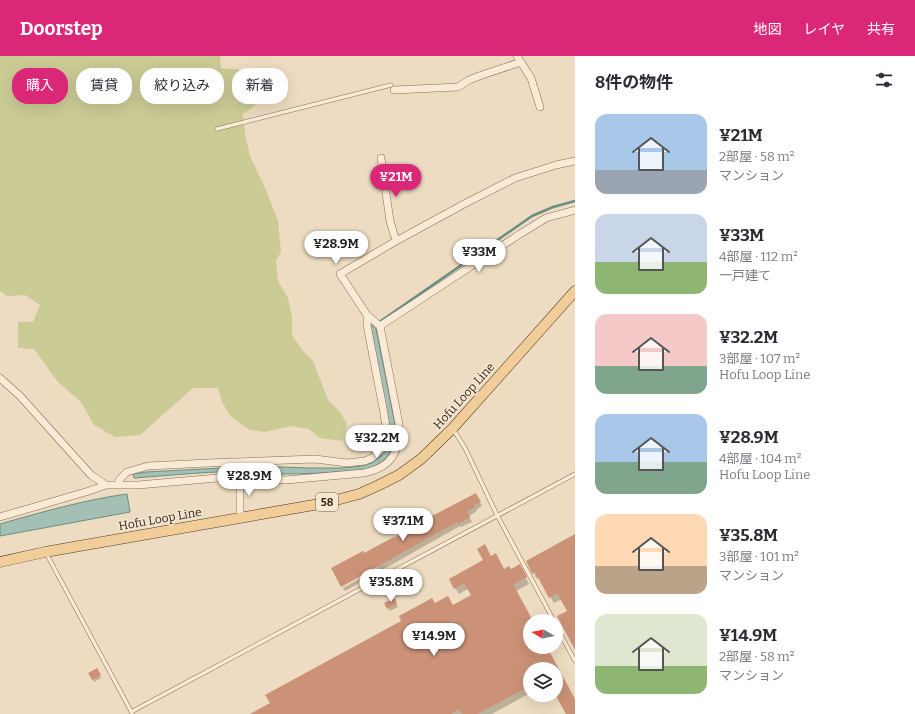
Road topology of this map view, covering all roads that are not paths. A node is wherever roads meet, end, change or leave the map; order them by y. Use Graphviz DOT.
graph roads {
  1 [pos="520,58"];
  2 [pos="392,87"];
  3 [pos="540,107"];
  4 [pos="217,129"];
  5 [pos="380,158"];
  6 [pos="575,161"];
  7 [pos="575,210"];
  8 [pos="396,241"];
  9 [pos="575,291"];
  10 [pos="366,315"];
  11 [pos="380,326"];
  12 [pos="0,378"];
  13 [pos="452,429"];
  14 [pos="575,474"];
  15 [pos="240,476"];
  16 [pos="106,484"];
  17 [pos="118,486"];
  18 [pos="497,516"];
  19 [pos="0,517"];
  20 [pos="240,518"];
  21 [pos="45,552"];
  22 [pos="0,562"];
  23 [pos="550,614"];
  24 [pos="563,639"];
  25 [pos="575,661"];
  26 [pos="132,713"];
  1 -- 2 [label="street"];
  1 -- 3 [label="street"];
  2 -- 4 [label="lane"];
  5 -- 8 [label="street"];
  6 -- 8 [label="street"];
  7 -- 11 [label="street"];
  8 -- 10 [label="street"];
  9 -- 13 [label="main road, Hofu Loop Line / 58"];
  10 -- 11 [label="street"];
  10 -- 17 [label="street"];
  11 -- 15 [label="street"];
  12 -- 16 [label="street"];
  13 -- 18 [label="lane"];
  13 -- 20 [label="main road, Hofu Loop Line / 58"];
  14 -- 18 [label="lane"];
  15 -- 17 [label="street"];
  15 -- 20 [label="street"];
  16 -- 17 [label="street"];
  16 -- 19 [label="street"];
  18 -- 23 [label="lane"];
  18 -- 26 [label="lane"];
  20 -- 21 [label="main road, Hofu Loop Line / 58"];
  21 -- 22 [label="main road, Hofu Loop Line / 58"];
  21 -- 26 [label="lane"];
  24 -- 25 [label="lane"];
}
